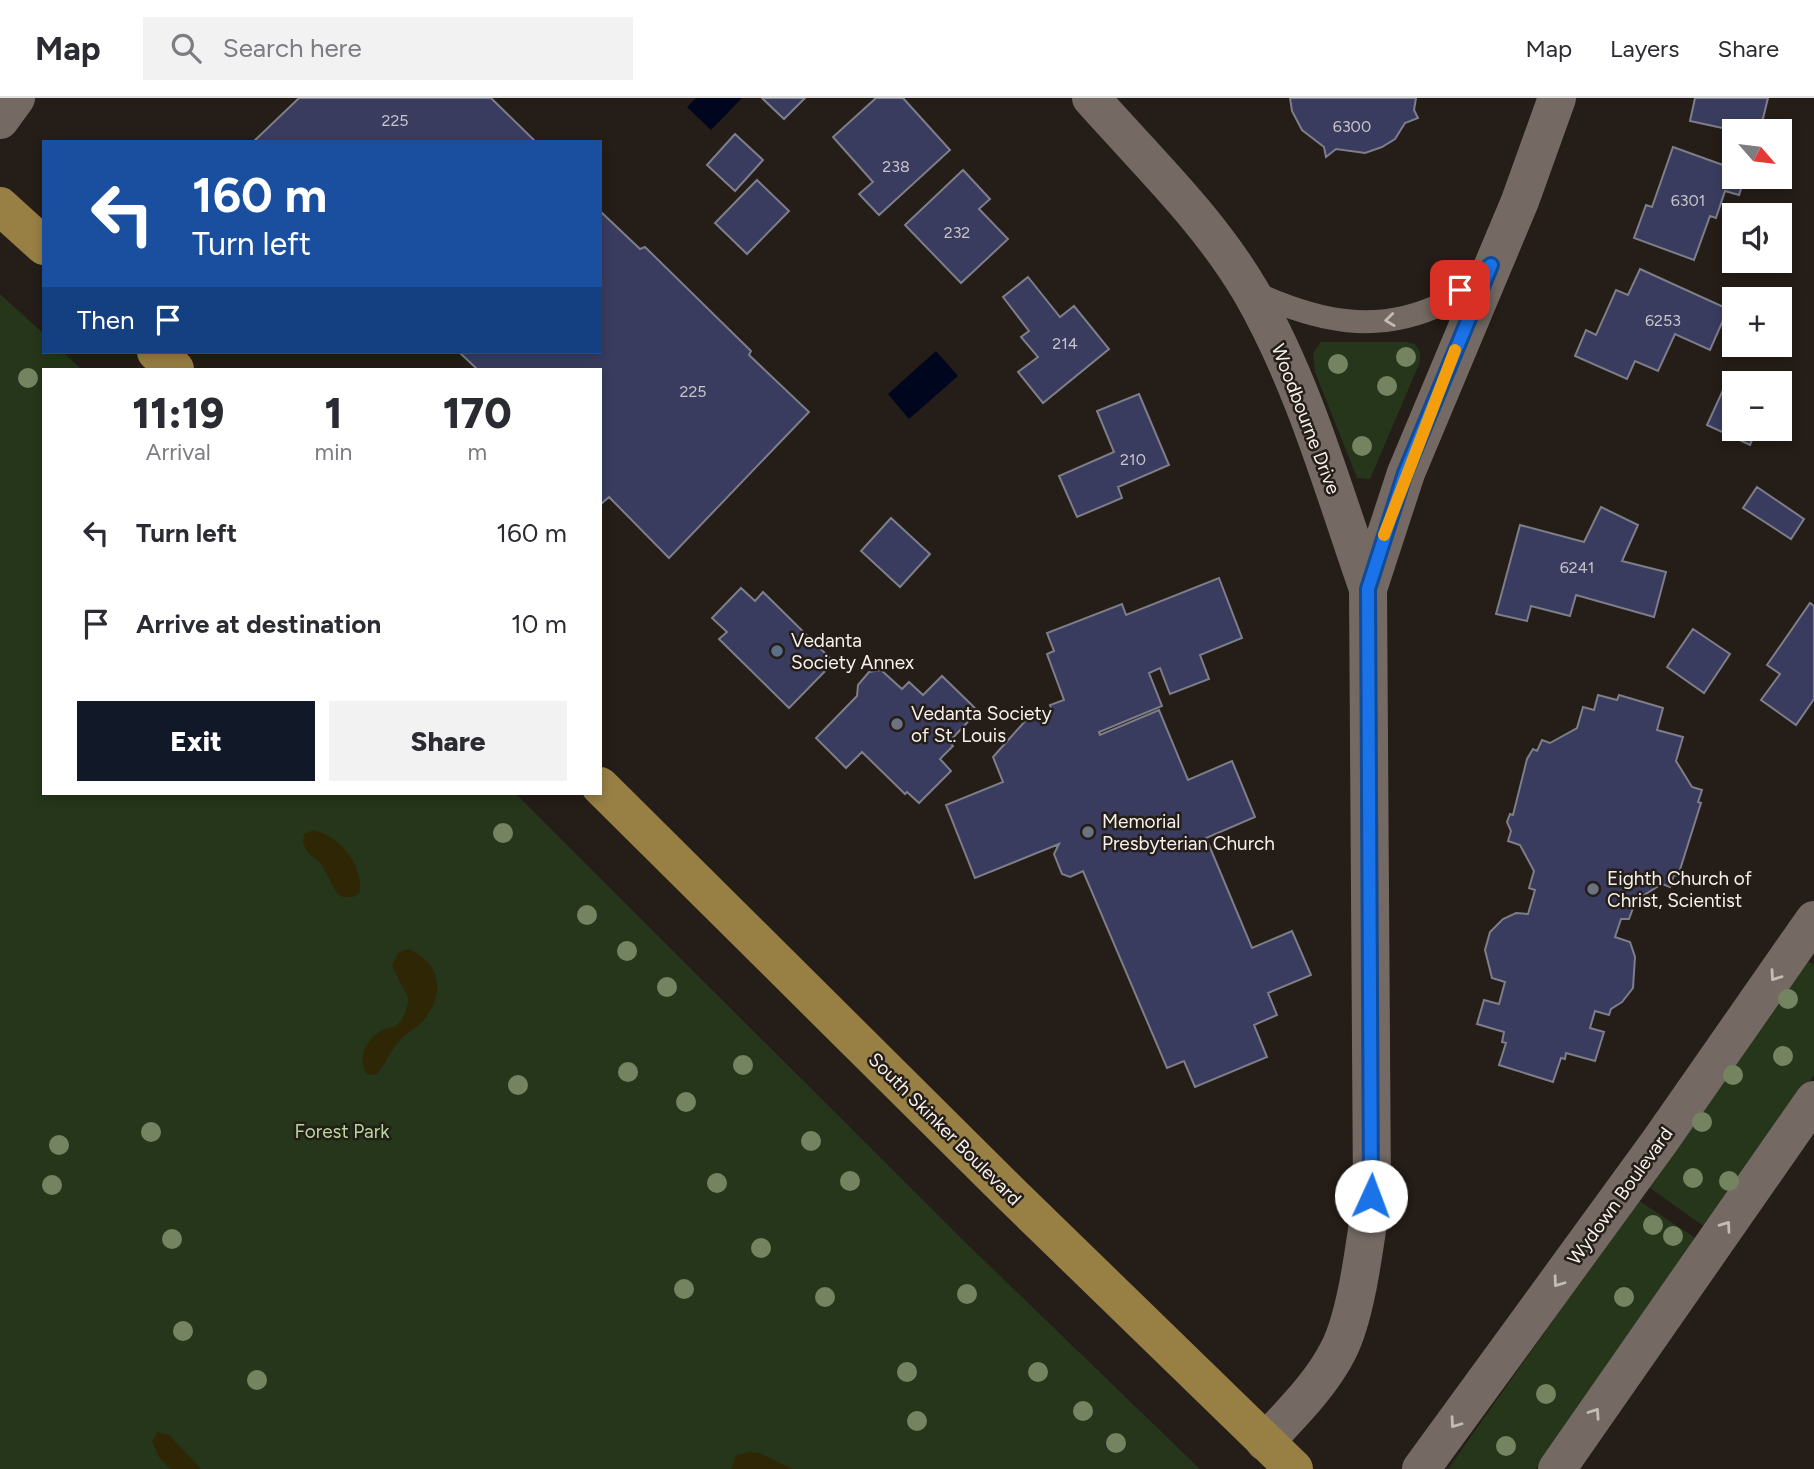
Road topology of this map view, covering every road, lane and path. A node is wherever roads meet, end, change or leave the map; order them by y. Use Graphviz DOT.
graph roads {
  1 [pos="16,98"];
  2 [pos="1091,98"];
  3 [pos="1557,98"];
  4 [pos="0,120"];
  5 [pos="0,206"];
  6 [pos="42,244"];
  7 [pos="1491,265"];
  8 [pos="1250,290"];
  9 [pos="158,354"];
  10 [pos="174,368"];
  11 [pos="1368,589"];
  12 [pos="602,788"];
  13 [pos="1814,920"];
  14 [pos="1814,1100"];
  15 [pos="1265,1441"];
  16 [pos="1294,1469"];
  17 [pos="1421,1469"];
  18 [pos="1557,1469"];
  1 -- 4 [label="street"];
  2 -- 8 [label="street, Woodbourne Drive"];
  3 -- 7 [label="street"];
  5 -- 6 [label="main road"];
  7 -- 8 [label="lane, one-way"];
  7 -- 11 [label="street"];
  8 -- 11 [label="street, Woodbourne Drive"];
  9 -- 10 [label="main road"];
  11 -- 15 [label="street"];
  12 -- 15 [label="main road, South Skinker Boulevard"];
  13 -- 17 [label="street, Wydown Boulevard, one-way"];
  18 -- 14 [label="street, one-way"];
  15 -- 16 [label="main road, South Skinker Boulevard"];
}
